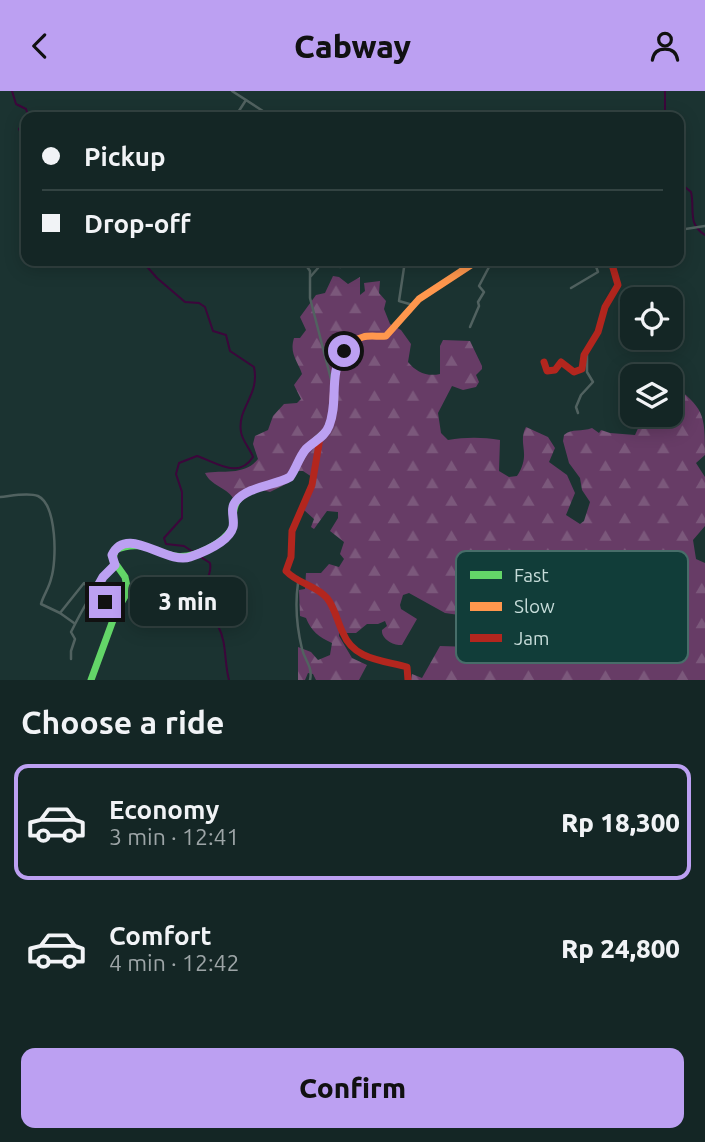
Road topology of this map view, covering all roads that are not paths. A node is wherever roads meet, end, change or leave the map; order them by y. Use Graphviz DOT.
graph roads {
  1 [pos="232,91"];
  2 [pos="246,100"];
  3 [pos="238,112"];
  4 [pos="264,112"];
  5 [pos="705,226"];
  6 [pos="684,229"];
  7 [pos="307,266"];
  8 [pos="319,266"];
  9 [pos="404,266"];
  10 [pos="459,266"];
  11 [pos="472,266"];
  12 [pos="489,266"];
  13 [pos="596,266"];
  14 [pos="613,266"];
  15 [pos="462,272"];
  16 [pos="311,276"];
  17 [pos="570,288"];
  18 [pos="413,305"];
  19 [pos="470,327"];
  20 [pos="587,350"];
  21 [pos="544,362"];
  22 [pos="333,387"];
  23 [pos="578,413"];
  24 [pos="320,437"];
  25 [pos="0,497"];
  26 [pos="115,565"];
  27 [pos="298,583"];
  28 [pos="94,593"];
  29 [pos="117,610"];
  30 [pos="60,613"];
  31 [pos="75,624"];
  32 [pos="71,659"];
  33 [pos="91,680"];
  34 [pos="310,680"];
  35 [pos="408,680"];
  1 -- 2 [label="street"];
  2 -- 3 [label="street"];
  2 -- 4 [label="street"];
  5 -- 6 [label="street"];
  7 -- 16 [label="street"];
  8 -- 16 [label="street"];
  9 -- 18 [label="street"];
  10 -- 15 [label="street"];
  11 -- 15 [label="street"];
  12 -- 19 [label="street"];
  13 -- 17 [label="street"];
  14 -- 20 [label="street"];
  15 -- 18 [label="street"];
  16 -- 22 [label="street"];
  18 -- 22 [label="street"];
  20 -- 21 [label="street"];
  20 -- 23 [label="street"];
  22 -- 24 [label="street"];
  24 -- 26 [label="street"];
  24 -- 27 [label="street"];
  25 -- 30 [label="street"];
  26 -- 28 [label="street"];
  26 -- 29 [label="street"];
  27 -- 34 [label="street"];
  27 -- 35 [label="street"];
  28 -- 29 [label="street"];
  28 -- 30 [label="street"];
  28 -- 31 [label="street"];
  29 -- 33 [label="street"];
  30 -- 31 [label="street"];
  31 -- 32 [label="street"];
}
